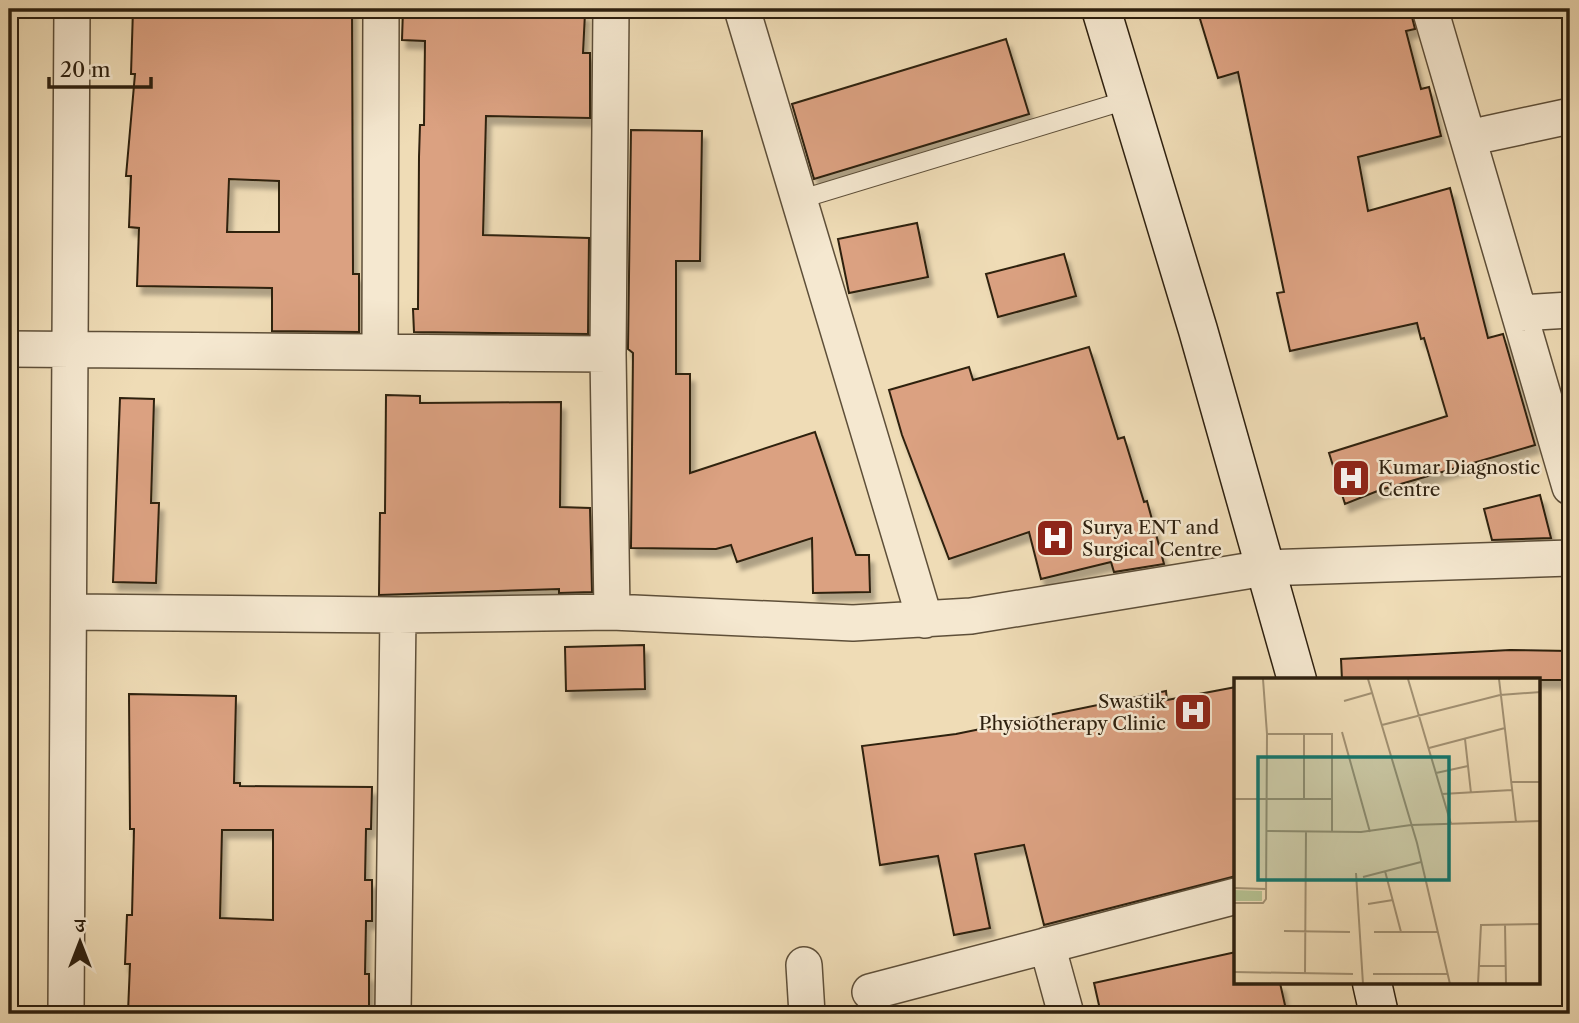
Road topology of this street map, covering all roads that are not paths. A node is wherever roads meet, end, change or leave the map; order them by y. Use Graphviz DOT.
graph roads {
  1 [pos="72,9"];
  2 [pos="381,9"];
  3 [pos="611,9"];
  4 [pos="742,9"];
  5 [pos="1101,9"];
  6 [pos="1430,9"];
  7 [pos="1127,100"];
  8 [pos="1570,116"];
  9 [pos="1468,138"];
  10 [pos="799,200"];
  11 [pos="1570,310"];
  12 [pos="1520,313"];
  13 [pos="9,349"];
  14 [pos="71,349"];
  15 [pos="380,352"];
  16 [pos="608,354"];
  17 [pos="1570,487"];
  18 [pos="1570,558"];
  19 [pos="1265,568"];
  20 [pos="71,612"];
  21 [pos="612,612"];
  22 [pos="398,615"];
  23 [pos="925,620"];
  24 [pos="1296,678"];
  25 [pos="1234,897"];
  26 [pos="1047,945"];
  27 [pos="804,965"];
  28 [pos="1371,984"];
  29 [pos="870,992"];
  30 [pos="66,1014"];
  31 [pos="393,1014"];
  32 [pos="807,1014"];
  33 [pos="1066,1014"];
  34 [pos="1380,1014"];
  1 -- 14 [label="street"];
  2 -- 15 [label="street"];
  3 -- 16 [label="street"];
  4 -- 10 [label="street"];
  5 -- 7 [label="street"];
  6 -- 9 [label="street"];
  7 -- 10 [label="lane"];
  7 -- 19 [label="street"];
  8 -- 9 [label="street"];
  9 -- 12 [label="street"];
  10 -- 23 [label="street"];
  11 -- 12 [label="street"];
  12 -- 17 [label="street"];
  13 -- 14 [label="street"];
  14 -- 15 [label="street"];
  14 -- 20 [label="street"];
  15 -- 16 [label="street"];
  16 -- 21 [label="street"];
  18 -- 19 [label="street"];
  19 -- 23 [label="street"];
  19 -- 24 [label="street"];
  20 -- 22 [label="street"];
  20 -- 30 [label="street"];
  21 -- 22 [label="street"];
  21 -- 23 [label="street"];
  22 -- 31 [label="street"];
  25 -- 26 [label="street"];
  26 -- 29 [label="street"];
  26 -- 33 [label="street"];
  27 -- 32 [label="street"];
  28 -- 34 [label="street"];
}
